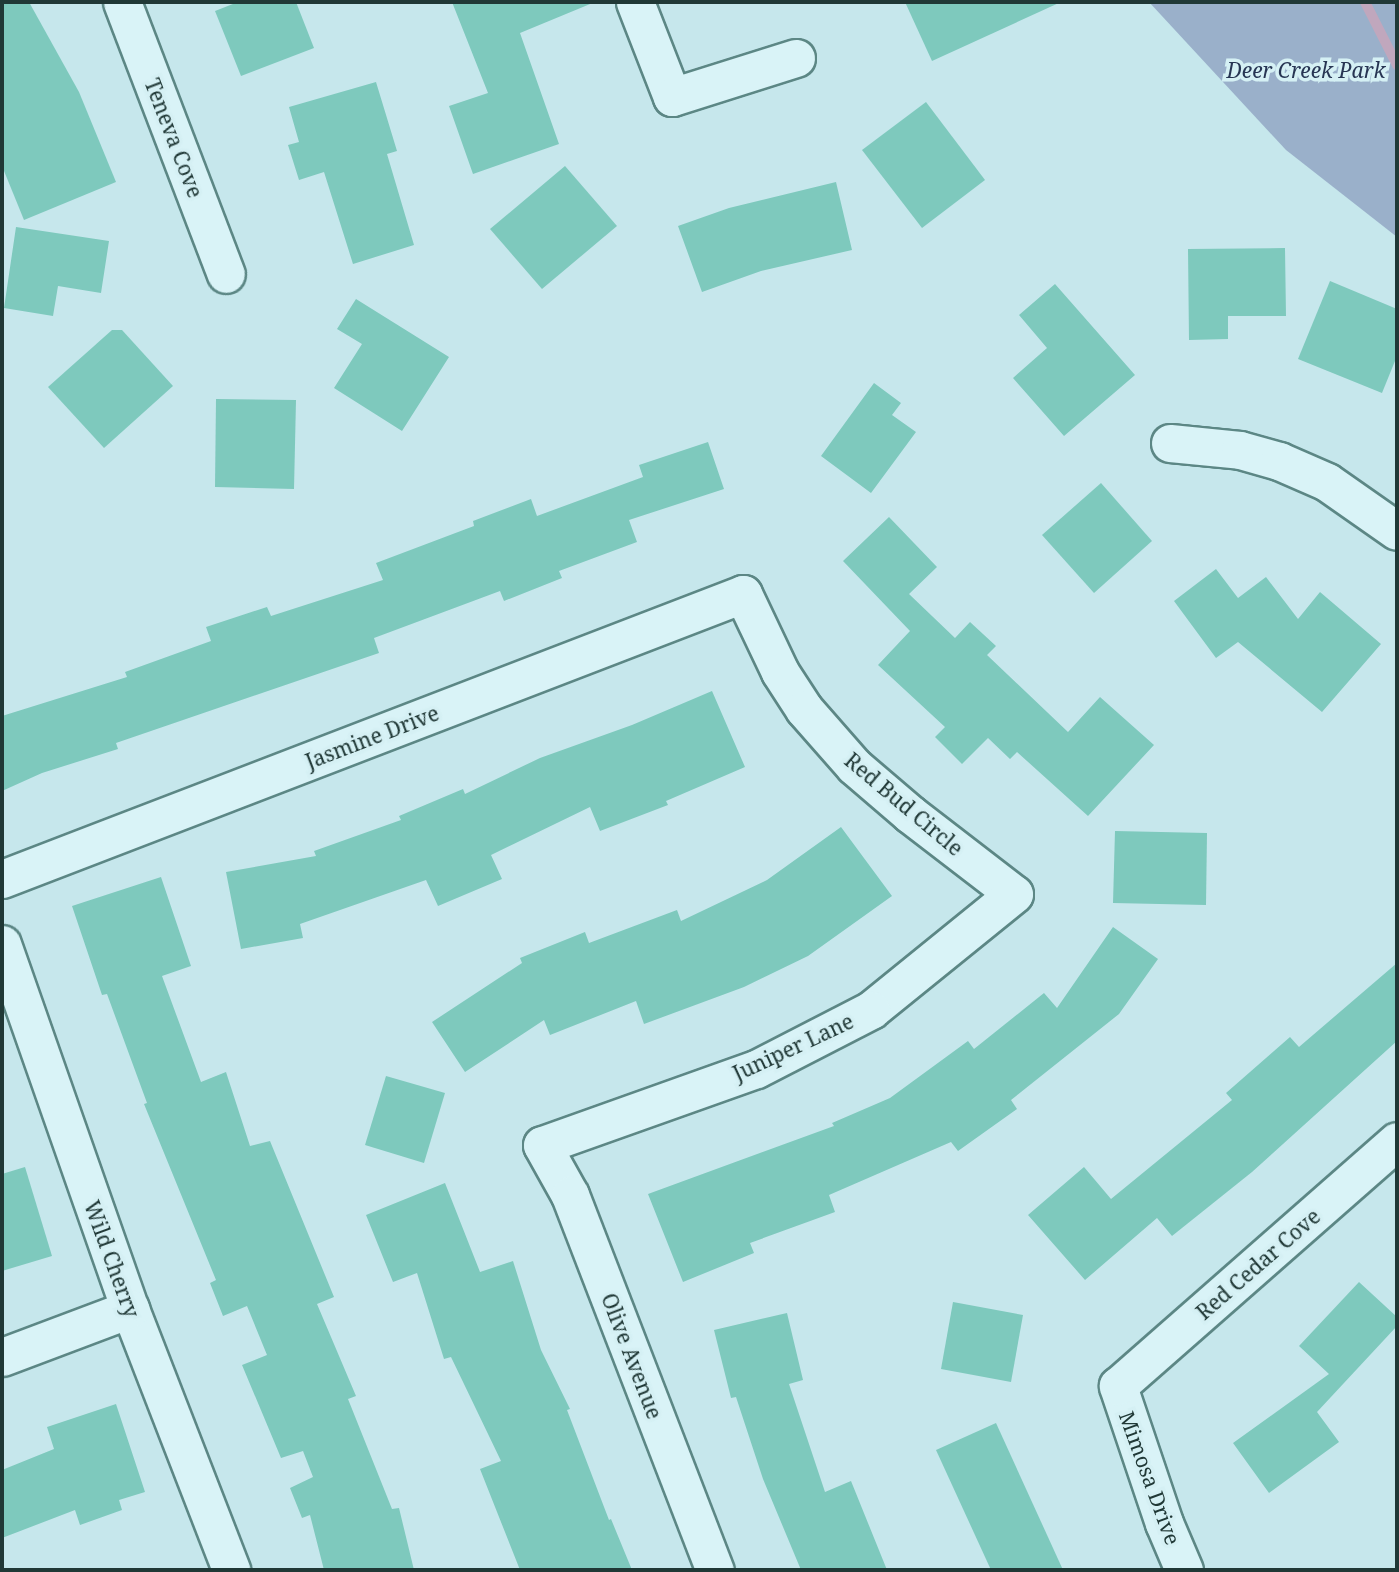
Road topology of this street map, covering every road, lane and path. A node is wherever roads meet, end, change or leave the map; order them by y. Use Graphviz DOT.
graph roads {
  1 [pos="122,2"];
  2 [pos="635,2"];
  3 [pos="796,58"];
  4 [pos="226,275"];
  5 [pos="1170,443"];
  6 [pos="1397,531"];
  7 [pos="743,594"];
  8 [pos="2,879"];
  9 [pos="1014,894"];
  10 [pos="2,944"];
  11 [pos="1397,1141"];
  12 [pos="541,1145"];
  13 [pos="130,1310"];
  14 [pos="2,1357"];
  15 [pos="1118,1386"];
  16 [pos="231,1570"];
  17 [pos="715,1570"];
  18 [pos="1184,1570"];
  1 -- 4 [label="street, Teneva Cove"];
  2 -- 3 [label="street"];
  5 -- 6 [label="street"];
  7 -- 8 [label="street, Jasmine Drive"];
  7 -- 9 [label="street, Red Bud Circle"];
  9 -- 12 [label="street, Juniper Lane"];
  10 -- 13 [label="street, Wild Cherry"];
  11 -- 15 [label="street, Red Cedar Cove"];
  12 -- 17 [label="street, Olive Avenue"];
  13 -- 14 [label="street"];
  13 -- 16 [label="street, Wild Cherry"];
  15 -- 18 [label="street, Mimosa Drive"];
}
